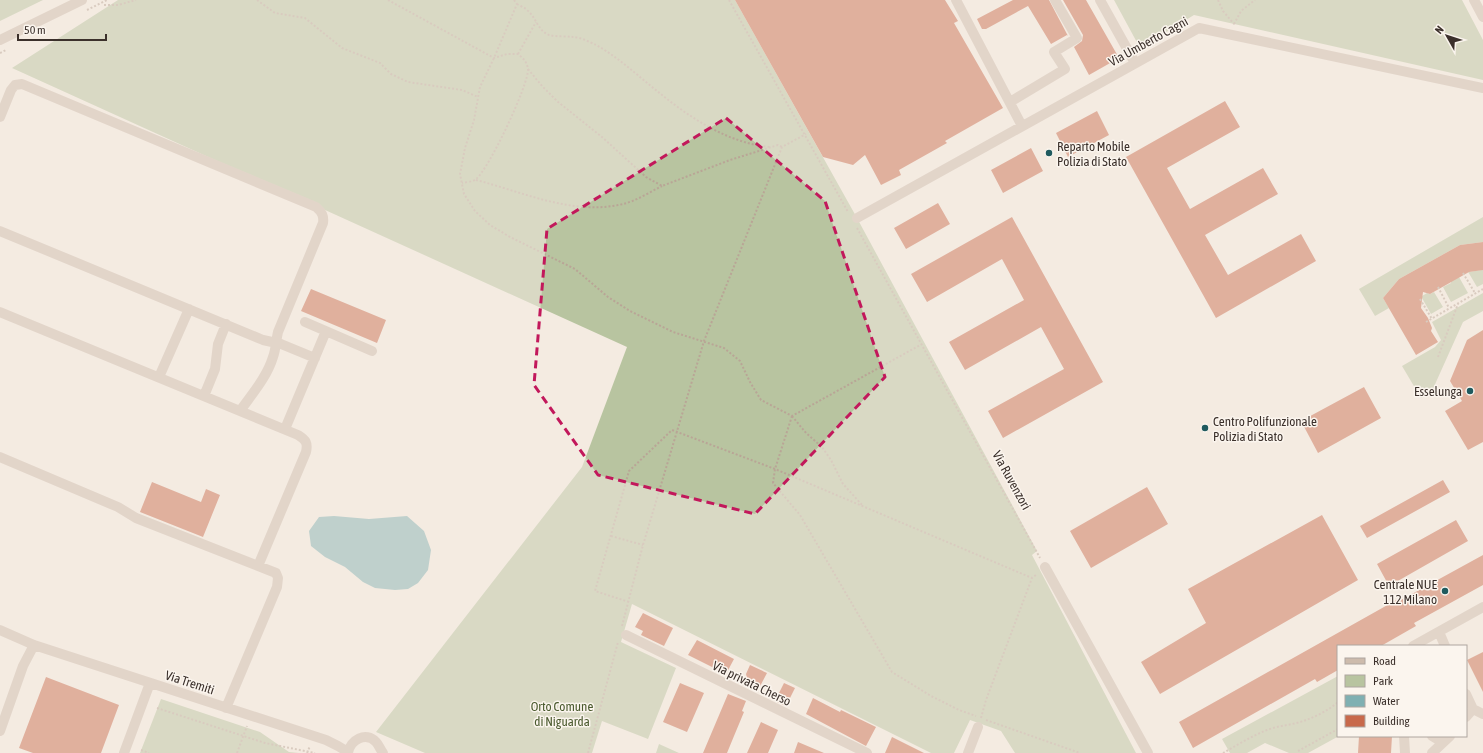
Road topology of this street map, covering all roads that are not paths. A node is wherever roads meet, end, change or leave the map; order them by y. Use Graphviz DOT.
graph roads {
  1 [pos="82,0"];
  2 [pos="956,0"];
  3 [pos="1055,0"];
  4 [pos="1100,0"];
  5 [pos="1474,0"];
  6 [pos="1483,16"];
  7 [pos="0,40"];
  8 [pos="1135,63"];
  9 [pos="1483,88"];
  10 [pos="1010,102"];
  11 [pos="0,117"];
  12 [pos="1022,126"];
  13 [pos="854,220"];
  14 [pos="0,231"];
  15 [pos="189,309"];
  16 [pos="0,312"];
  17 [pos="305,322"];
  18 [pos="226,324"];
  19 [pos="326,331"];
  20 [pos="275,342"];
  21 [pos="372,351"];
  22 [pos="315,358"];
  23 [pos="159,377"];
  24 [pos="204,396"];
  25 [pos="240,411"];
  26 [pos="285,429"];
  27 [pos="0,457"];
  28 [pos="258,566"];
  29 [pos="1045,567"];
  30 [pos="1483,607"];
  31 [pos="0,630"];
  32 [pos="1439,632"];
  33 [pos="622,635"];
  34 [pos="34,645"];
  35 [pos="1415,645"];
  36 [pos="1445,645"];
  37 [pos="150,683"];
  38 [pos="1467,696"];
  39 [pos="226,708"];
  40 [pos="1473,709"];
  41 [pos="1483,714"];
  42 [pos="1467,716"];
  43 [pos="980,722"];
  44 [pos="0,731"];
  45 [pos="1404,737"];
  46 [pos="1434,737"];
  47 [pos="1450,737"];
  48 [pos="349,750"];
  49 [pos="381,752"];
  50 [pos="124,753"];
  51 [pos="867,753"];
  52 [pos="968,753"];
  53 [pos="1148,753"];
  54 [pos="1405,753"];
  55 [pos="1432,753"];
  1 -- 7 [label="street"];
  2 -- 10 [label="street"];
  3 -- 10 [label="street"];
  4 -- 8 [label="street"];
  5 -- 6 [label="street"];
  8 -- 9 [label="street, Via Umberto Cagni"];
  8 -- 12 [label="street, Via Umberto Cagni"];
  10 -- 12 [label="street"];
  11 -- 20 [label="street"];
  12 -- 13 [label="street, Via Umberto Cagni"];
  14 -- 15 [label="street"];
  15 -- 18 [label="street"];
  15 -- 23 [label="street"];
  16 -- 23 [label="street"];
  17 -- 19 [label="street"];
  18 -- 20 [label="street"];
  18 -- 24 [label="street"];
  19 -- 21 [label="street"];
  19 -- 22 [label="street"];
  20 -- 22 [label="street"];
  20 -- 25 [label="street"];
  22 -- 26 [label="street"];
  23 -- 24 [label="street"];
  24 -- 25 [label="street"];
  25 -- 26 [label="street"];
  26 -- 28 [label="street"];
  27 -- 28 [label="street"];
  28 -- 39 [label="street"];
  29 -- 53 [label="street"];
  30 -- 32 [label="street"];
  31 -- 34 [label="street, Via Tremiti"];
  32 -- 35 [label="street"];
  32 -- 36 [label="street"];
  33 -- 51 [label="street, Via privata Cherso"];
  34 -- 37 [label="street, Via Tremiti"];
  34 -- 44 [label="street"];
  37 -- 39 [label="street, Via Tremiti"];
  37 -- 50 [label="street"];
  38 -- 40 [label="street"];
  39 -- 48 [label="street, Via Tremiti"];
  40 -- 41 [label="street"];
  40 -- 42 [label="street"];
  43 -- 52 [label="street"];
  45 -- 54 [label="street"];
  46 -- 47 [label="street"];
  47 -- 55 [label="street"];
  48 -- 49 [label="street, Via Tremiti"];
}
